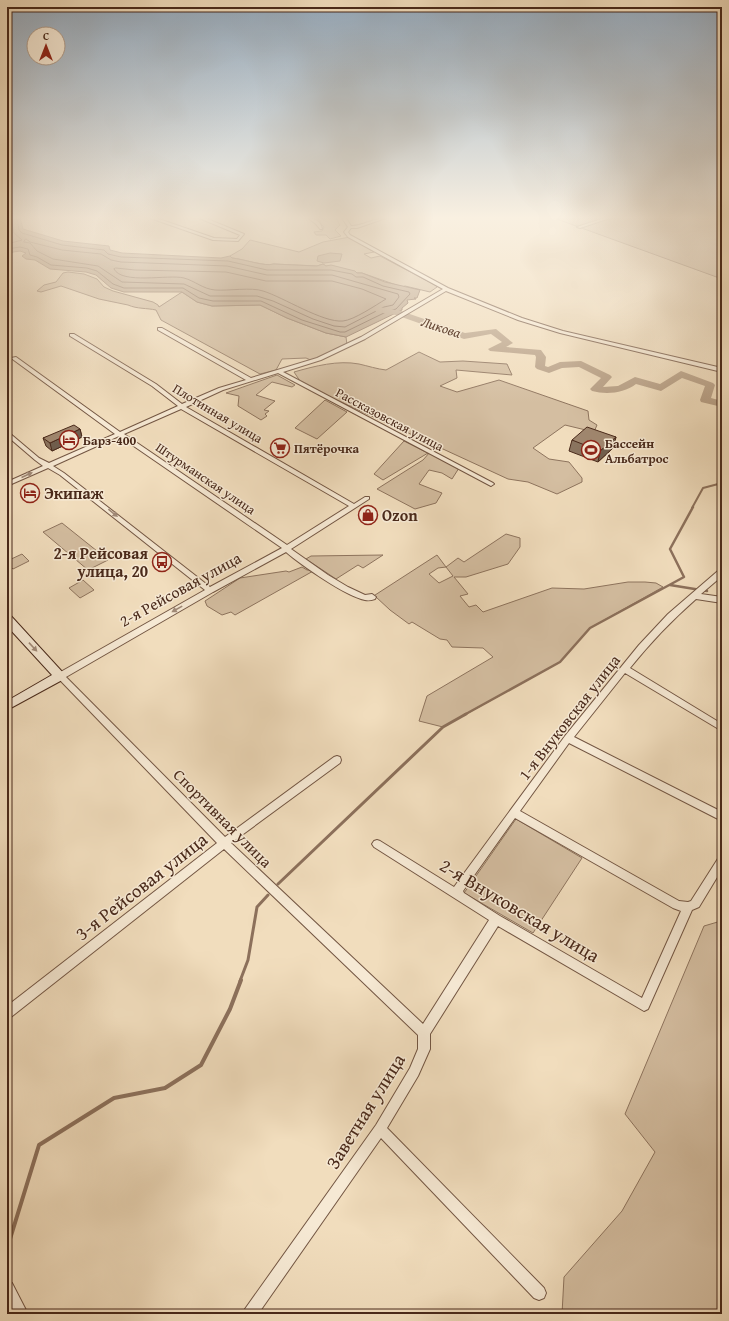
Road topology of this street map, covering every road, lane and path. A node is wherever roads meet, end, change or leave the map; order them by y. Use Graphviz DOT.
graph roads {
  1 [pos="429,280"];
  2 [pos="446,289"];
  3 [pos="160,329"];
  4 [pos="72,335"];
  5 [pos="14,358"];
  6 [pos="722,370"];
  7 [pos="279,372"];
  8 [pos="249,379"];
  9 [pos="181,406"];
  10 [pos="7,433"];
  11 [pos="120,434"];
  12 [pos="47,466"];
  13 [pos="7,484"];
  14 [pos="491,484"];
  15 [pos="367,498"];
  16 [pos="353,506"];
  17 [pos="287,548"];
  18 [pos="722,572"];
  19 [pos="210,590"];
  20 [pos="696,596"];
  21 [pos="372,597"];
  22 [pos="722,600"];
  23 [pos="7,619"];
  24 [pos="625,669"];
  25 [pos="60,676"];
  26 [pos="7,706"];
  27 [pos="722,728"];
  28 [pos="568,738"];
  29 [pos="337,760"];
  30 [pos="514,813"];
  31 [pos="722,817"];
  32 [pos="224,843"];
  33 [pos="377,844"];
  34 [pos="722,860"];
  35 [pos="460,896"];
  36 [pos="688,907"];
  37 [pos="496,919"];
  38 [pos="7,1013"];
  39 [pos="424,1033"];
  40 [pos="380,1129"];
  41 [pos="7,1288"];
  42 [pos="539,1293"];
  43 [pos="21,1314"];
  44 [pos="250,1314"];
  1 -- 2 [label="street"];
  2 -- 6 [label="street"];
  2 -- 7 [label="street"];
  3 -- 8 [label="street"];
  4 -- 9 [label="street, Плотинная улица"];
  5 -- 11 [label="street, Штурманская улица"];
  7 -- 8 [label="street"];
  7 -- 14 [label="street, Рассказовская улица"];
  8 -- 9 [label="street"];
  9 -- 11 [label="street"];
  9 -- 16 [label="street, Плотинная улица"];
  10 -- 12 [label="street"];
  11 -- 12 [label="street"];
  11 -- 17 [label="street, Штурманская улица"];
  13 -- 12 [label="street, one-way"];
  12 -- 19 [label="street, one-way"];
  15 -- 16 [label="street, 2-я Рейсовая улица"];
  16 -- 17 [label="street, 2-я Рейсовая улица"];
  17 -- 19 [label="street, 2-я Рейсовая улица"];
  17 -- 21 [label="street, Штурманская улица"];
  18 -- 20 [label="street, 1-я Внуковская улица"];
  19 -- 25 [label="street, 2-я Рейсовая улица, one-way"];
  20 -- 22 [label="street"];
  20 -- 24 [label="street, 1-я Внуковская улица"];
  23 -- 25 [label="street, Спортивная улица, one-way"];
  24 -- 27 [label="street"];
  24 -- 28 [label="street, 1-я Внуковская улица"];
  25 -- 26 [label="street, 2-я Рейсовая улица"];
  25 -- 32 [label="street, Спортивная улица"];
  28 -- 30 [label="street, 1-я Внуковская улица"];
  28 -- 31 [label="street"];
  29 -- 32 [label="street, 3-я Рейсовая улица"];
  30 -- 35 [label="street, 1-я Внуковская улица"];
  30 -- 36 [label="street"];
  32 -- 38 [label="street, 3-я Рейсовая улица"];
  32 -- 39 [label="street, Спортивная улица"];
  33 -- 35 [label="street, 2-я Внуковская улица"];
  34 -- 36 [label="street"];
  35 -- 37 [label="street, 2-я Внуковская улица"];
  36 -- 37 [label="street, 2-я Внуковская улица"];
  37 -- 39 [label="street, Заветная улица"];
  39 -- 40 [label="street, Заветная улица"];
  40 -- 42 [label="street"];
  40 -- 44 [label="street, Заветная улица"];
  41 -- 43 [label="street"];
}
